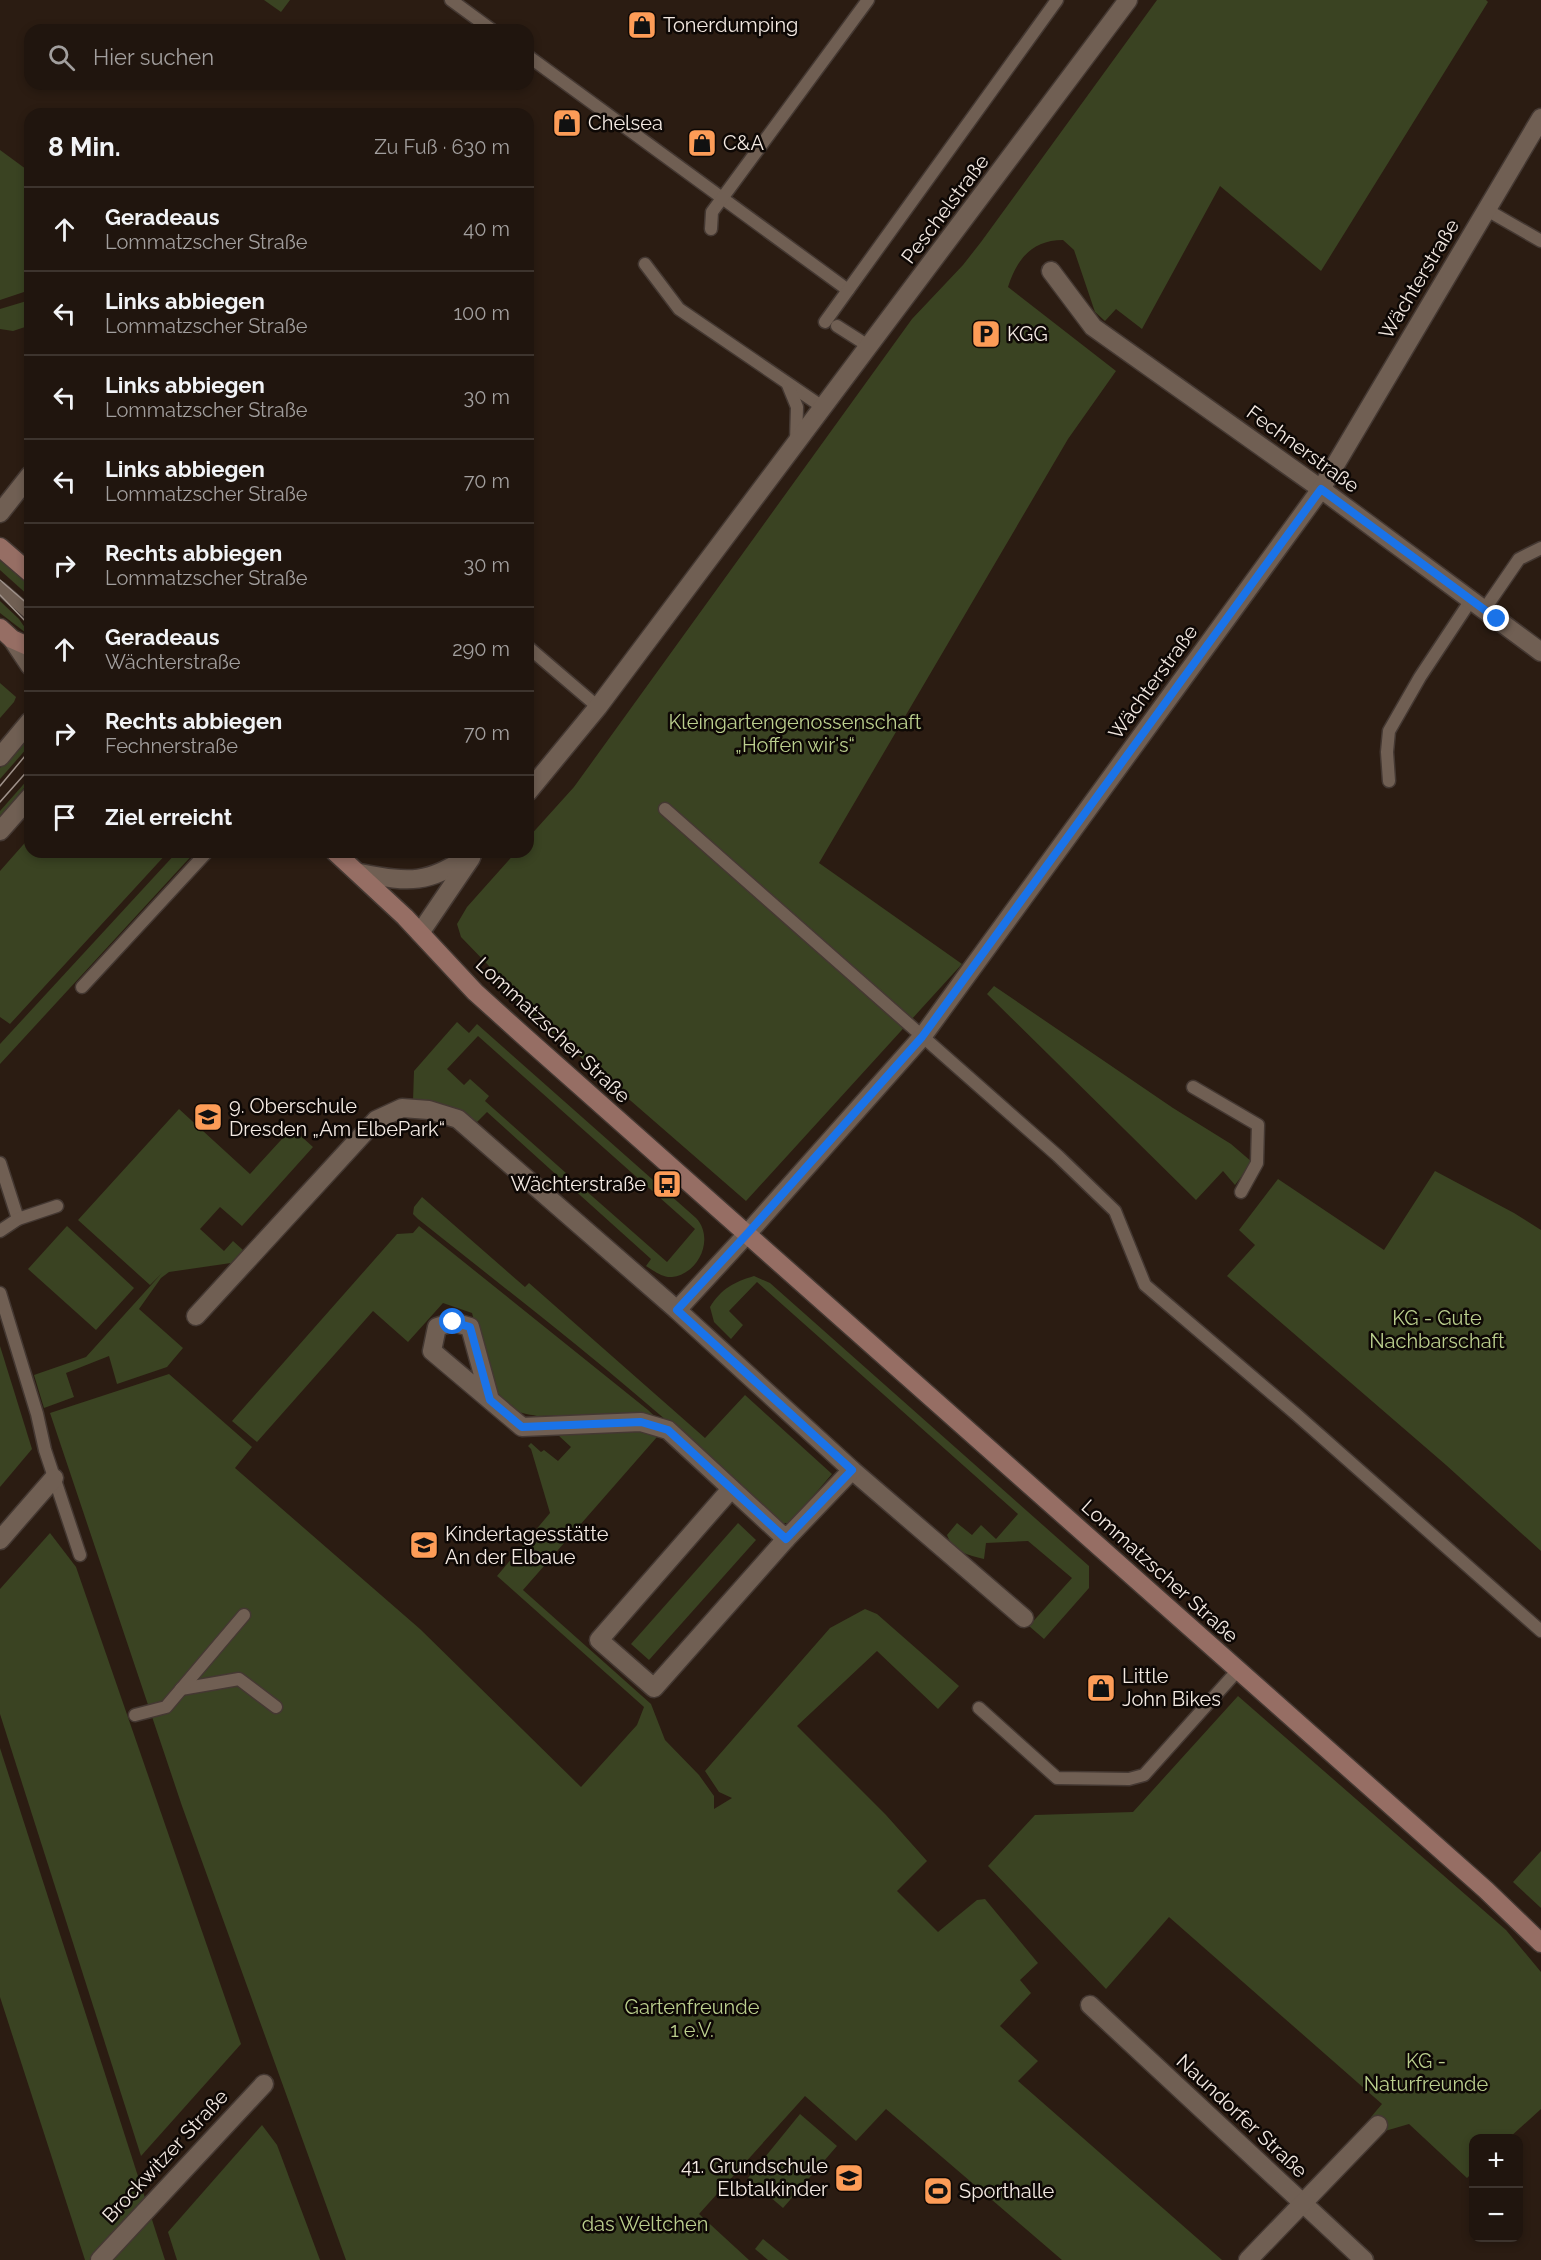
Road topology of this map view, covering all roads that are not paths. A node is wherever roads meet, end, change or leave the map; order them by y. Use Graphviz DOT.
graph roads {
  1 [pos="451,0"];
  2 [pos="868,0"];
  3 [pos="1057,0"];
  4 [pos="1128,0"];
  5 [pos="484,24"];
  6 [pos="534,60"];
  7 [pos="1539,125"];
  8 [pos="723,197"];
  9 [pos="1487,210"];
  10 [pos="711,229"];
  11 [pos="1541,241"];
  12 [pos="645,264"];
  13 [pos="1052,271"];
  14 [pos="848,290"];
  15 [pos="825,322"];
  16 [pos="837,326"];
  17 [pos="870,346"];
  18 [pos="788,385"];
  19 [pos="824,408"];
  20 [pos="796,445"];
  21 [pos="24,483"];
  22 [pos="1321,489"];
  23 [pos="0,513"];
  24 [pos="0,547"];
  25 [pos="1541,548"];
  26 [pos="24,568"];
  27 [pos="0,588"];
  28 [pos="1478,605"];
  29 [pos="24,609"];
  30 [pos="6,633"];
  31 [pos="24,644"];
  32 [pos="534,652"];
  33 [pos="1541,652"];
  34 [pos="24,658"];
  35 [pos="598,707"];
  36 [pos="24,728"];
  37 [pos="0,757"];
  38 [pos="1389,781"];
  39 [pos="534,785"];
  40 [pos="24,804"];
  41 [pos="665,809"];
  42 [pos="0,831"];
  43 [pos="201,858"];
  44 [pos="342,858"];
  45 [pos="467,858"];
  46 [pos="471,858"];
  47 [pos="360,873"];
  48 [pos="420,933"];
  49 [pos="82,987"];
  50 [pos="922,1037"];
  51 [pos="1193,1087"];
  52 [pos="0,1163"];
  53 [pos="1241,1192"];
  54 [pos="57,1206"];
  55 [pos="18,1219"];
  56 [pos="0,1231"];
  57 [pos="747,1234"];
  58 [pos="0,1293"];
  59 [pos="677,1310"];
  60 [pos="196,1316"];
  61 [pos="490,1400"];
  62 [pos="852,1470"];
  63 [pos="54,1478"];
  64 [pos="731,1489"];
  65 [pos="786,1539"];
  66 [pos="0,1540"];
  67 [pos="80,1555"];
  68 [pos="244,1615"];
  69 [pos="1024,1618"];
  70 [pos="1541,1631"];
  71 [pos="1238,1670"];
  72 [pos="181,1689"];
  73 [pos="276,1707"];
  74 [pos="979,1708"];
  75 [pos="135,1715"];
  76 [pos="1541,1943"];
  77 [pos="1090,2005"];
  78 [pos="264,2084"];
  79 [pos="1378,2125"];
  80 [pos="1304,2203"];
  81 [pos="100,2260"];
  82 [pos="1248,2260"];
  83 [pos="1364,2260"];
  1 -- 5 [label="lane"];
  2 -- 8 [label="lane"];
  3 -- 14 [label="lane"];
  4 -- 17 [label="street, Peschelstraße"];
  6 -- 8 [label="lane"];
  7 -- 9 [label="street, Wächterstraße"];
  8 -- 10 [label="lane"];
  8 -- 14 [label="lane"];
  9 -- 11 [label="lane"];
  9 -- 22 [label="street, Wächterstraße"];
  12 -- 18 [label="lane"];
  13 -- 22 [label="street, Fechnerstraße"];
  14 -- 15 [label="lane"];
  16 -- 17 [label="lane"];
  17 -- 19 [label="street, Peschelstraße"];
  18 -- 19 [label="lane"];
  18 -- 20 [label="lane"];
  19 -- 20 [label="street, Peschelstraße"];
  20 -- 35 [label="street, Peschelstraße"];
  21 -- 23 [label="street"];
  22 -- 28 [label="street, Fechnerstraße"];
  22 -- 50 [label="street, Wächterstraße"];
  24 -- 26 [label="main road"];
  25 -- 28 [label="lane"];
  27 -- 29 [label="lane"];
  28 -- 33 [label="street, Fechnerstraße"];
  28 -- 38 [label="lane"];
  30 -- 31 [label="main road"];
  30 -- 34 [label="street"];
  32 -- 35 [label="lane"];
  35 -- 39 [label="street, Peschelstraße"];
  36 -- 37 [label="street"];
  40 -- 42 [label="street"];
  41 -- 50 [label="lane"];
  43 -- 49 [label="lane"];
  44 -- 47 [label="main road, Lommatzscher Straße"];
  45 -- 47 [label="street"];
  46 -- 48 [label="street"];
  47 -- 48 [label="main road, Lommatzscher Straße"];
  48 -- 57 [label="main road, Lommatzscher Straße"];
  50 -- 57 [label="street, Wächterstraße"];
  50 -- 70 [label="lane"];
  51 -- 53 [label="lane"];
  52 -- 55 [label="lane"];
  54 -- 55 [label="lane"];
  55 -- 56 [label="lane"];
  57 -- 59 [label="street"];
  57 -- 71 [label="main road, Lommatzscher Straße"];
  58 -- 63 [label="lane"];
  59 -- 60 [label="street"];
  59 -- 62 [label="street"];
  61 -- 64 [label="street"];
  62 -- 65 [label="street"];
  62 -- 69 [label="street"];
  63 -- 66 [label="street"];
  63 -- 67 [label="lane"];
  64 -- 65 [label="street"];
  64 -- 65 [label="street"];
  68 -- 72 [label="lane"];
  71 -- 74 [label="lane"];
  71 -- 76 [label="main road, Lommatzscher Straße"];
  72 -- 73 [label="lane"];
  72 -- 75 [label="lane"];
  77 -- 80 [label="street, Naundorfer Straße"];
  78 -- 81 [label="street, Brockwitzer Straße"];
  79 -- 80 [label="street"];
  80 -- 82 [label="street"];
  80 -- 83 [label="street, Naundorfer Straße"];
}
